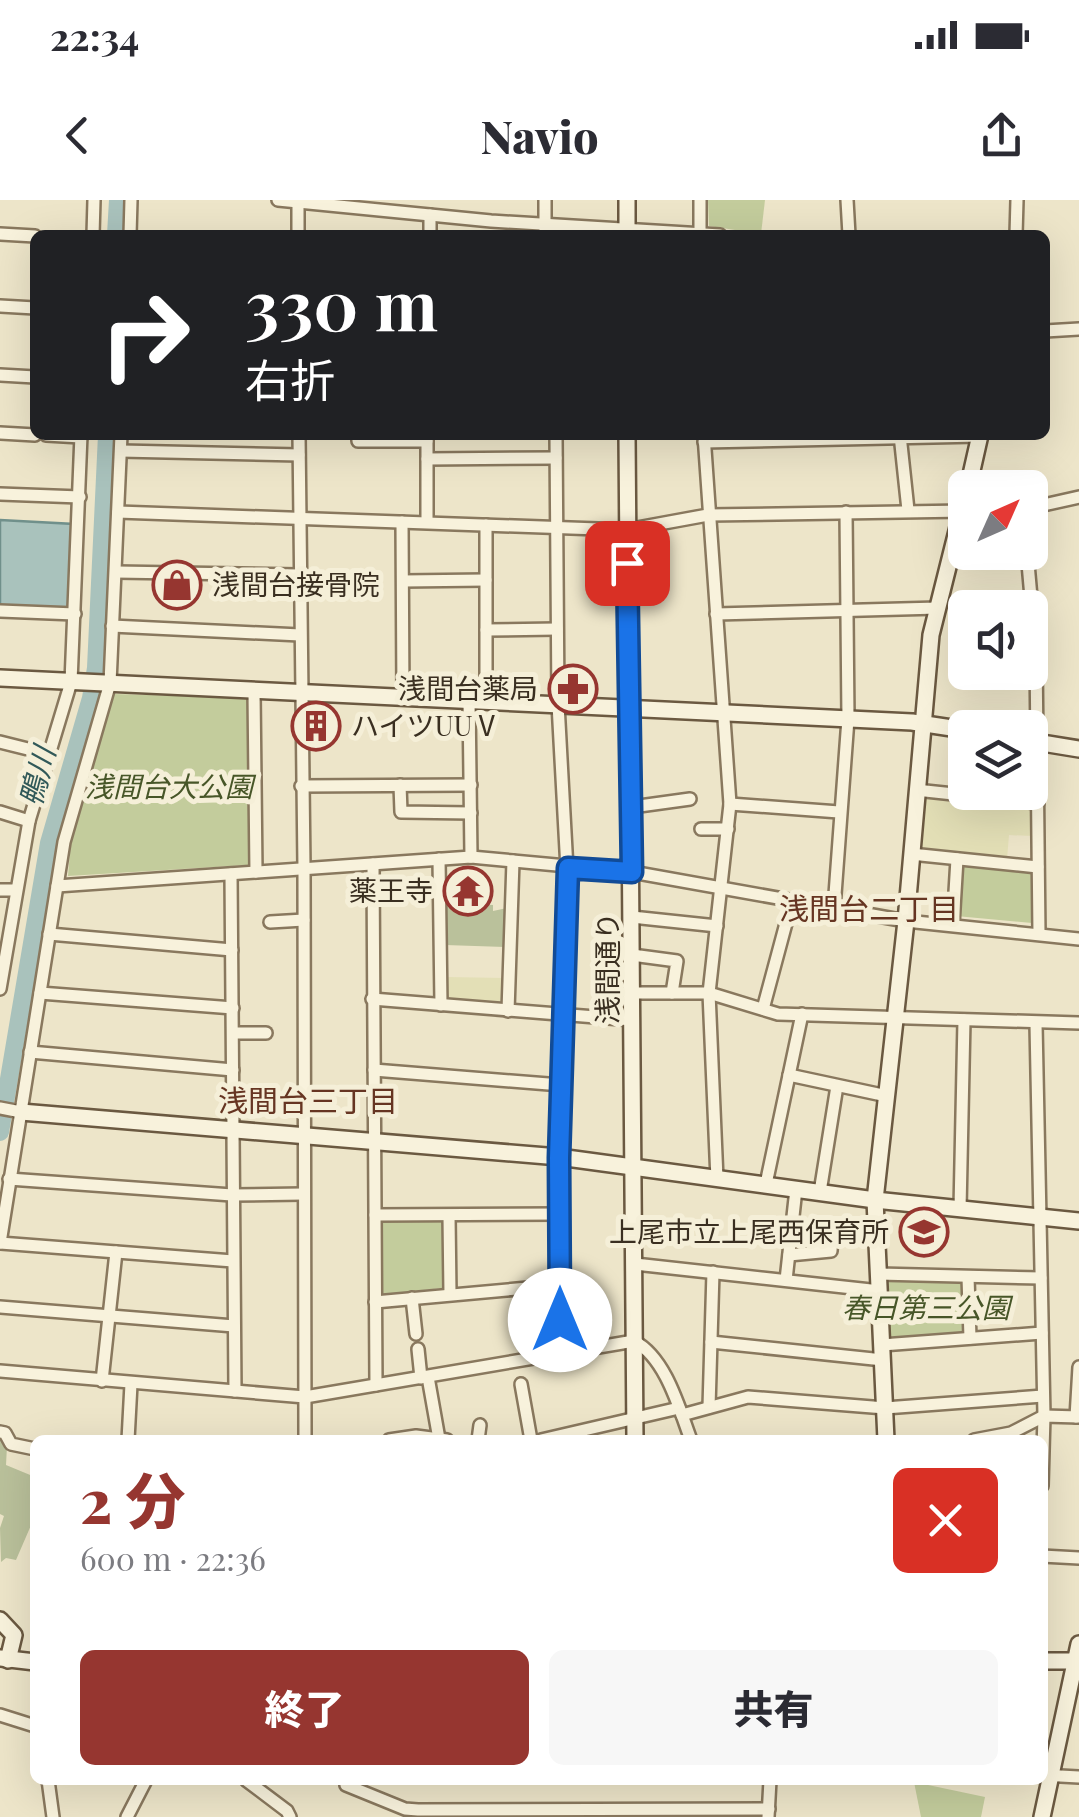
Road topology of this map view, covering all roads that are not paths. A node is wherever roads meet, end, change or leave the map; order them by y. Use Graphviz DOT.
graph roads {
  1 [pos="94,200"];
  2 [pos="131,200"];
  3 [pos="278,200"];
  4 [pos="546,200"];
  5 [pos="627,200"];
  6 [pos="700,200"];
  7 [pos="846,200"];
  8 [pos="1017,200"];
  9 [pos="298,201"];
  10 [pos="376,205"];
  11 [pos="430,215"];
  12 [pos="491,221"];
  13 [pos="92,230"];
  14 [pos="130,230"];
  15 [pos="298,230"];
  16 [pos="430,230"];
  17 [pos="491,230"];
  18 [pos="544,230"];
  19 [pos="627,230"];
  20 [pos="700,230"];
  21 [pos="848,230"];
  22 [pos="1016,230"];
  23 [pos="0,234"];
  24 [pos="30,236"];
  25 [pos="0,306"];
  26 [pos="30,308"];
  27 [pos="1079,329"];
  28 [pos="1050,331"];
  29 [pos="0,375"];
  30 [pos="30,376"];
  31 [pos="0,433"];
  32 [pos="30,434"];
  33 [pos="81,440"];
  34 [pos="121,440"];
  35 [pos="299,440"];
  36 [pos="427,440"];
  37 [pos="556,440"];
  38 [pos="627,440"];
  39 [pos="704,440"];
  40 [pos="900,440"];
  41 [pos="979,440"];
  42 [pos="120,451"];
  43 [pos="299,455"];
  44 [pos="556,458"];
  45 [pos="427,459"];
  46 [pos="972,470"];
  47 [pos="0,494"];
  48 [pos="80,497"];
  49 [pos="1079,497"];
  50 [pos="1048,504"];
  51 [pos="948,508"];
  52 [pos="908,510"];
  53 [pos="118,512"];
  54 [pos="846,512"];
  55 [pos="708,516"];
  56 [pos="300,518"];
  57 [pos="402,522"];
  58 [pos="427,522"];
  59 [pos="486,525"];
  60 [pos="556,527"];
  61 [pos="626,530"];
  62 [pos="948,569"];
  63 [pos="116,572"];
  64 [pos="300,575"];
  65 [pos="486,580"];
  66 [pos="402,581"];
  67 [pos="938,608"];
  68 [pos="0,611"];
  69 [pos="847,611"];
  70 [pos="75,614"];
  71 [pos="716,614"];
  72 [pos="112,626"];
  73 [pos="557,629"];
  74 [pos="486,630"];
  75 [pos="300,635"];
  76 [pos="0,678"];
  77 [pos="71,682"];
  78 [pos="110,683"];
  79 [pos="254,692"];
  80 [pos="300,693"];
  81 [pos="403,698"];
  82 [pos="478,701"];
  83 [pos="558,704"];
  84 [pos="631,709"];
  85 [pos="723,713"];
  86 [pos="848,719"];
  87 [pos="921,722"];
  88 [pos="948,727"];
  89 [pos="0,742"];
  90 [pos="1048,744"];
  91 [pos="1079,750"];
  92 [pos="48,754"];
  93 [pos="470,785"];
  94 [pos="302,786"];
  95 [pos="400,786"];
  96 [pos="916,790"];
  97 [pos="948,793"];
  98 [pos="690,799"];
  99 [pos="730,804"];
  100 [pos="632,806"];
  101 [pos="1038,810"];
  102 [pos="0,812"];
  103 [pos="839,812"];
  104 [pos="471,813"];
  105 [pos="29,821"];
  106 [pos="701,829"];
  107 [pos="728,829"];
  108 [pos="911,854"];
  109 [pos="472,857"];
  110 [pos="439,859"];
  111 [pos="958,859"];
  112 [pos="513,862"];
  113 [pos="373,864"];
  114 [pos="1038,867"];
  115 [pos="304,868"];
  116 [pos="568,868"];
  117 [pos="256,872"];
  118 [pos="632,872"];
  119 [pos="231,874"];
  120 [pos="57,886"];
  121 [pos="721,888"];
  122 [pos="0,890"];
  123 [pos="16,890"];
  124 [pos="792,901"];
  125 [pos="834,908"];
  126 [pos="632,917"];
  127 [pos="304,920"];
  128 [pos="906,921"];
  129 [pos="270,922"];
  130 [pos="717,926"];
  131 [pos="953,926"];
  132 [pos="49,934"];
  133 [pos="1038,934"];
  134 [pos="1079,939"];
  135 [pos="4,944"];
  136 [pos="232,950"];
  137 [pos="632,955"];
  138 [pos="0,989"];
  139 [pos="40,993"];
  140 [pos="632,993"];
  141 [pos="672,993"];
  142 [pos="710,993"];
  143 [pos="372,999"];
  144 [pos="441,1005"];
  145 [pos="233,1008"];
  146 [pos="763,1009"];
  147 [pos="508,1011"];
  148 [pos="802,1014"];
  149 [pos="564,1016"];
  150 [pos="896,1016"];
  151 [pos="633,1020"];
  152 [pos="964,1020"];
  153 [pos="1079,1023"];
  154 [pos="1036,1024"];
  155 [pos="233,1033"];
  156 [pos="266,1033"];
  157 [pos="30,1052"];
  158 [pos="233,1070"];
  159 [pos="374,1070"];
  160 [pos="789,1075"];
  161 [pos="561,1085"];
  162 [pos="838,1086"];
  163 [pos="887,1096"];
  164 [pos="0,1108"];
  165 [pos="21,1112"];
  166 [pos="233,1128"];
  167 [pos="303,1136"];
  168 [pos="374,1141"];
  169 [pos="559,1158"];
  170 [pos="634,1167"];
  171 [pos="10,1179"];
  172 [pos="717,1179"];
  173 [pos="766,1184"];
  174 [pos="796,1189"];
  175 [pos="820,1192"];
  176 [pos="303,1194"];
  177 [pos="232,1195"];
  178 [pos="876,1200"];
  179 [pos="960,1208"];
  180 [pos="560,1214"];
  181 [pos="375,1216"];
  182 [pos="449,1216"];
  183 [pos="1039,1216"];
  184 [pos="1079,1221"];
  185 [pos="832,1235"];
  186 [pos="116,1252"];
  187 [pos="789,1255"];
  188 [pos="233,1262"];
  189 [pos="634,1264"];
  190 [pos="713,1272"];
  191 [pos="968,1276"];
  192 [pos="1040,1278"];
  193 [pos="786,1280"];
  194 [pos="879,1283"];
  195 [pos="561,1285"];
  196 [pos="450,1294"];
  197 [pos="412,1298"];
  198 [pos="375,1302"];
  199 [pos="0,1307"];
  200 [pos="109,1316"];
  201 [pos="234,1326"];
  202 [pos="1042,1333"];
  203 [pos="416,1334"];
  204 [pos="970,1338"];
  205 [pos="634,1341"];
  206 [pos="711,1342"];
  207 [pos="418,1349"];
  208 [pos="883,1352"];
  209 [pos="560,1355"];
  210 [pos="1079,1367"];
  211 [pos="0,1372"];
  212 [pos="424,1378"];
  213 [pos="102,1381"];
  214 [pos="131,1384"];
  215 [pos="521,1384"];
  216 [pos="376,1385"];
  217 [pos="235,1391"];
  218 [pos="1043,1396"];
  219 [pos="304,1397"];
  220 [pos="709,1407"];
  221 [pos="885,1408"];
  222 [pos="680,1411"];
  223 [pos="1044,1416"];
  224 [pos="1078,1418"];
  225 [pos="635,1420"];
  226 [pos="480,1425"];
  227 [pos="0,1432"];
  228 [pos="128,1435"];
  229 [pos="305,1435"];
  230 [pos="437,1435"];
  231 [pos="479,1435"];
  232 [pos="530,1435"];
  233 [pos="565,1435"];
  234 [pos="635,1435"];
  235 [pos="690,1435"];
  236 [pos="886,1435"];
  237 [pos="1000,1435"];
  238 [pos="1043,1435"];
  239 [pos="30,1447"];
  240 [pos="1048,1556"];
  241 [pos="1079,1558"];
  242 [pos="0,1620"];
  243 [pos="1078,1655"];
  244 [pos="4,1659"];
  245 [pos="1048,1660"];
  246 [pos="30,1662"];
  247 [pos="0,1715"];
  248 [pos="30,1724"];
  249 [pos="1048,1768"];
  250 [pos="1048,1776"];
  251 [pos="1079,1777"];
  252 [pos="49,1785"];
  253 [pos="143,1785"];
  254 [pos="253,1785"];
  255 [pos="348,1785"];
  256 [pos="770,1785"];
  257 [pos="1045,1785"];
  258 [pos="604,1813"];
  259 [pos="769,1813"];
  260 [pos="652,1814"];
  261 [pos="54,1817"];
  262 [pos="127,1817"];
  263 [pos="290,1817"];
  264 [pos="1042,1817"];
  1 -- 13 [label="street"];
  2 -- 14 [label="street"];
  3 -- 9 [label="street"];
  4 -- 18 [label="street"];
  5 -- 19 [label="street"];
  6 -- 20 [label="street"];
  7 -- 21 [label="street"];
  8 -- 22 [label="street"];
  9 -- 10 [label="street"];
  9 -- 15 [label="street"];
  10 -- 11 [label="street"];
  11 -- 12 [label="street"];
  11 -- 16 [label="street"];
  12 -- 17 [label="street"];
  12 -- 18 [label="street"];
  23 -- 24 [label="street"];
  25 -- 26 [label="street"];
  27 -- 28 [label="street"];
  29 -- 30 [label="street"];
  31 -- 32 [label="street"];
  33 -- 48 [label="street"];
  34 -- 42 [label="street"];
  35 -- 43 [label="street"];
  36 -- 45 [label="street"];
  37 -- 44 [label="street"];
  38 -- 61 [label="street, 浅間通り"];
  39 -- 55 [label="street"];
  40 -- 52 [label="street"];
  41 -- 46 [label="street"];
  42 -- 43 [label="street"];
  42 -- 53 [label="street"];
  43 -- 56 [label="street"];
  44 -- 45 [label="street"];
  44 -- 60 [label="street"];
  45 -- 58 [label="street"];
  47 -- 48 [label="street"];
  48 -- 70 [label="street"];
  49 -- 50 [label="street"];
  51 -- 52 [label="street"];
  52 -- 54 [label="street"];
  53 -- 56 [label="street"];
  53 -- 63 [label="street"];
  54 -- 55 [label="street"];
  54 -- 69 [label="street"];
  55 -- 61 [label="street"];
  55 -- 71 [label="street"];
  56 -- 57 [label="street"];
  56 -- 64 [label="street"];
  57 -- 58 [label="street"];
  57 -- 66 [label="street"];
  58 -- 59 [label="street"];
  59 -- 60 [label="street"];
  59 -- 65 [label="street"];
  60 -- 61 [label="street"];
  60 -- 73 [label="street"];
  61 -- 84 [label="street, 浅間通り"];
  62 -- 67 [label="street"];
  63 -- 64 [label="street"];
  63 -- 72 [label="street"];
  64 -- 75 [label="street"];
  65 -- 66 [label="street"];
  65 -- 74 [label="street"];
  66 -- 81 [label="street"];
  67 -- 69 [label="street"];
  67 -- 87 [label="street"];
  68 -- 70 [label="street"];
  69 -- 71 [label="street"];
  69 -- 86 [label="street"];
  70 -- 77 [label="street"];
  71 -- 85 [label="street"];
  72 -- 75 [label="street"];
  72 -- 78 [label="street"];
  73 -- 74 [label="street"];
  73 -- 83 [label="street"];
  74 -- 82 [label="street"];
  75 -- 80 [label="street"];
  76 -- 77 [label="street"];
  77 -- 78 [label="street"];
  77 -- 92 [label="street"];
  78 -- 79 [label="street"];
  78 -- 120 [label="street"];
  79 -- 80 [label="street"];
  79 -- 117 [label="street"];
  80 -- 81 [label="street"];
  80 -- 94 [label="street"];
  81 -- 82 [label="street"];
  82 -- 83 [label="street"];
  82 -- 93 [label="street"];
  83 -- 84 [label="street"];
  83 -- 116 [label="street"];
  84 -- 85 [label="street"];
  84 -- 100 [label="street, 浅間通り"];
  85 -- 86 [label="street"];
  85 -- 99 [label="street"];
  86 -- 87 [label="street"];
  86 -- 103 [label="street"];
  87 -- 88 [label="street"];
  87 -- 96 [label="street"];
  89 -- 92 [label="street"];
  90 -- 91 [label="street"];
  92 -- 105 [label="street"];
  93 -- 95 [label="street"];
  93 -- 104 [label="street"];
  94 -- 95 [label="street"];
  94 -- 115 [label="street"];
  95 -- 104 [label="street"];
  96 -- 97 [label="street"];
  96 -- 108 [label="street"];
  98 -- 100 [label="street"];
  99 -- 103 [label="street"];
  99 -- 107 [label="street"];
  100 -- 118 [label="street, 浅間通り"];
  101 -- 114 [label="street"];
  102 -- 105 [label="street"];
  103 -- 125 [label="street"];
  104 -- 109 [label="street"];
  105 -- 123 [label="street"];
  106 -- 107 [label="street"];
  107 -- 121 [label="street"];
  108 -- 111 [label="street"];
  108 -- 128 [label="street"];
  109 -- 110 [label="street"];
  109 -- 112 [label="street"];
  110 -- 113 [label="street"];
  110 -- 144 [label="street"];
  111 -- 114 [label="street"];
  111 -- 131 [label="street"];
  112 -- 116 [label="street"];
  112 -- 147 [label="street"];
  113 -- 115 [label="street"];
  113 -- 143 [label="street"];
  114 -- 133 [label="street"];
  115 -- 117 [label="street"];
  115 -- 127 [label="street"];
  116 -- 118 [label="street"];
  116 -- 149 [label="street"];
  117 -- 119 [label="street"];
  118 -- 121 [label="street"];
  118 -- 126 [label="street, 浅間通り"];
  119 -- 120 [label="street"];
  119 -- 136 [label="street"];
  120 -- 132 [label="street"];
  121 -- 124 [label="street"];
  121 -- 130 [label="street"];
  122 -- 123 [label="street"];
  123 -- 135 [label="street"];
  124 -- 125 [label="street"];
  124 -- 146 [label="street"];
  125 -- 128 [label="street"];
  126 -- 130 [label="street"];
  126 -- 137 [label="street, 浅間通り"];
  127 -- 129 [label="street"];
  127 -- 167 [label="street"];
  128 -- 131 [label="street"];
  128 -- 150 [label="street"];
  130 -- 142 [label="street"];
  131 -- 133 [label="street"];
  132 -- 136 [label="street"];
  132 -- 139 [label="street"];
  133 -- 134 [label="street"];
  135 -- 138 [label="street"];
  136 -- 145 [label="street"];
  137 -- 140 [label="street, 浅間通り"];
  137 -- 141 [label="street"];
  139 -- 145 [label="street"];
  139 -- 157 [label="street"];
  140 -- 141 [label="street"];
  140 -- 151 [label="street, 浅間通り"];
  141 -- 142 [label="street"];
  142 -- 146 [label="street"];
  142 -- 172 [label="street"];
  143 -- 144 [label="street"];
  143 -- 159 [label="street"];
  144 -- 147 [label="street"];
  145 -- 155 [label="street"];
  146 -- 148 [label="street"];
  147 -- 149 [label="street"];
  148 -- 150 [label="street"];
  148 -- 160 [label="street"];
  149 -- 151 [label="street"];
  149 -- 161 [label="street"];
  150 -- 152 [label="street"];
  150 -- 163 [label="street"];
  151 -- 170 [label="street, 浅間通り"];
  152 -- 154 [label="street"];
  152 -- 179 [label="street"];
  153 -- 154 [label="street"];
  154 -- 183 [label="street"];
  155 -- 156 [label="street"];
  155 -- 158 [label="street"];
  157 -- 158 [label="street"];
  157 -- 165 [label="street"];
  158 -- 166 [label="street"];
  159 -- 161 [label="street"];
  159 -- 168 [label="street"];
  160 -- 162 [label="street"];
  160 -- 173 [label="street"];
  161 -- 169 [label="street"];
  162 -- 163 [label="street"];
  162 -- 175 [label="street"];
  163 -- 178 [label="street"];
  164 -- 165 [label="street"];
  165 -- 166 [label="street"];
  165 -- 171 [label="street"];
  166 -- 167 [label="street"];
  166 -- 177 [label="street"];
  167 -- 168 [label="street"];
  167 -- 176 [label="street"];
  168 -- 169 [label="street"];
  168 -- 181 [label="street"];
  169 -- 170 [label="street"];
  169 -- 180 [label="street"];
  170 -- 172 [label="street"];
  170 -- 189 [label="street, 浅間通り"];
  171 -- 177 [label="street"];
  171 -- 186 [label="street"];
  172 -- 173 [label="street"];
  173 -- 174 [label="street"];
  174 -- 175 [label="street"];
  174 -- 187 [label="street"];
  175 -- 178 [label="street"];
  176 -- 177 [label="street"];
  176 -- 219 [label="street"];
  177 -- 188 [label="street"];
  178 -- 179 [label="street"];
  178 -- 194 [label="street"];
  179 -- 183 [label="street"];
  180 -- 182 [label="street"];
  180 -- 195 [label="street"];
  181 -- 182 [label="street"];
  181 -- 198 [label="street"];
  182 -- 196 [label="street"];
  183 -- 184 [label="street"];
  183 -- 192 [label="street"];
  185 -- 187 [label="street"];
  186 -- 188 [label="street"];
  186 -- 200 [label="street"];
  187 -- 193 [label="street"];
  188 -- 201 [label="street"];
  189 -- 190 [label="street"];
  189 -- 205 [label="street, 浅間通り"];
  190 -- 193 [label="street"];
  190 -- 206 [label="street"];
  191 -- 192 [label="street"];
  191 -- 194 [label="street"];
  191 -- 204 [label="street"];
  192 -- 202 [label="street"];
  193 -- 194 [label="street"];
  194 -- 208 [label="street"];
  195 -- 196 [label="street"];
  195 -- 209 [label="street"];
  196 -- 197 [label="street"];
  197 -- 198 [label="street"];
  197 -- 203 [label="street"];
  198 -- 216 [label="street"];
  199 -- 200 [label="street"];
  200 -- 201 [label="street"];
  200 -- 213 [label="street"];
  201 -- 217 [label="street"];
  202 -- 204 [label="street"];
  202 -- 218 [label="street"];
  204 -- 208 [label="street"];
  205 -- 209 [label="street"];
  205 -- 222 [label="street"];
  205 -- 225 [label="street, 浅間通り"];
  206 -- 208 [label="street"];
  206 -- 220 [label="street"];
  207 -- 212 [label="street"];
  208 -- 221 [label="street"];
  209 -- 212 [label="street"];
  210 -- 224 [label="street"];
  211 -- 213 [label="street"];
  212 -- 216 [label="street"];
  212 -- 230 [label="street"];
  213 -- 214 [label="street"];
  214 -- 217 [label="street"];
  214 -- 228 [label="street"];
  215 -- 232 [label="street"];
  216 -- 219 [label="street"];
  217 -- 219 [label="street"];
  218 -- 221 [label="street"];
  218 -- 223 [label="street"];
  219 -- 229 [label="street"];
  220 -- 221 [label="street"];
  220 -- 222 [label="street"];
  221 -- 236 [label="street"];
  222 -- 225 [label="street"];
  222 -- 235 [label="street"];
  223 -- 224 [label="street"];
  223 -- 237 [label="street"];
  223 -- 238 [label="street"];
  225 -- 233 [label="street"];
  225 -- 234 [label="street, 浅間通り"];
  226 -- 231 [label="street"];
  227 -- 239 [label="street"];
  240 -- 241 [label="street"];
  242 -- 244 [label="street"];
  243 -- 245 [label="street"];
  243 -- 249 [label="street"];
  244 -- 246 [label="street"];
  247 -- 248 [label="street"];
  250 -- 251 [label="street"];
  252 -- 261 [label="street"];
  253 -- 262 [label="street"];
  254 -- 263 [label="street"];
  255 -- 258 [label="street"];
  256 -- 259 [label="street"];
  257 -- 264 [label="street"];
  258 -- 260 [label="street"];
  259 -- 260 [label="street"];
}
